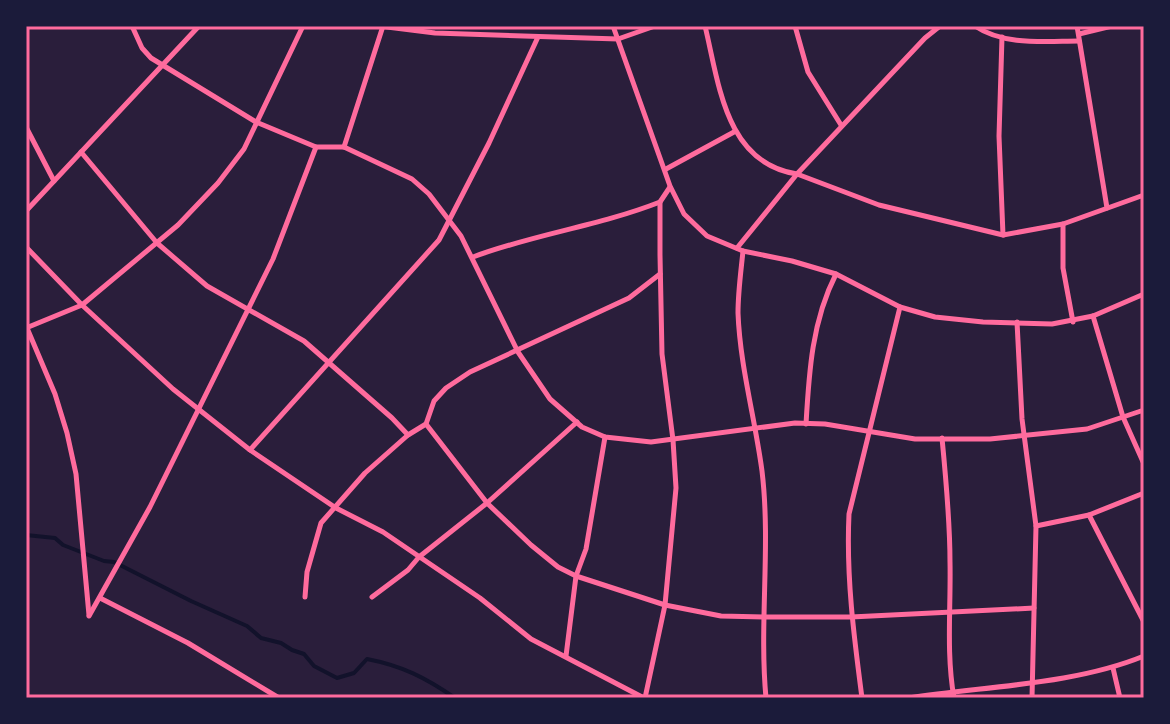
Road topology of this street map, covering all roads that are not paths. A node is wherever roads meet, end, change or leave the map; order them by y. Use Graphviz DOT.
graph roads {
  1 [pos="132,26"];
  2 [pos="199,26"];
  3 [pos="303,26"];
  4 [pos="382,26"];
  5 [pos="613,26"];
  6 [pos="655,26"];
  7 [pos="705,26"];
  8 [pos="795,26"];
  9 [pos="940,26"];
  10 [pos="975,26"];
  11 [pos="1077,26"];
  12 [pos="1112,26"];
  13 [pos="538,37"];
  14 [pos="1002,37"];
  15 [pos="1079,37"];
  16 [pos="618,39"];
  17 [pos="162,66"];
  18 [pos="256,122"];
  19 [pos="841,125"];
  20 [pos="26,127"];
  21 [pos="734,132"];
  22 [pos="316,147"];
  23 [pos="344,147"];
  24 [pos="81,152"];
  25 [pos="666,169"];
  26 [pos="797,174"];
  27 [pos="54,181"];
  28 [pos="670,186"];
  29 [pos="1144,195"];
  30 [pos="660,202"];
  31 [pos="1107,208"];
  32 [pos="26,211"];
  33 [pos="450,222"];
  34 [pos="1063,224"];
  35 [pos="1003,235"];
  36 [pos="157,243"];
  37 [pos="26,247"];
  38 [pos="740,250"];
  39 [pos="473,257"];
  40 [pos="660,273"];
  41 [pos="836,274"];
  42 [pos="1144,294"];
  43 [pos="82,305"];
  44 [pos="900,307"];
  45 [pos="248,309"];
  46 [pos="1093,316"];
  47 [pos="1017,322"];
  48 [pos="1073,322"];
  49 [pos="26,328"];
  50 [pos="518,352"];
  51 [pos="330,362"];
  52 [pos="199,409"];
  53 [pos="1144,410"];
  54 [pos="1123,417"];
  55 [pos="577,422"];
  56 [pos="426,424"];
  57 [pos="806,424"];
  58 [pos="754,429"];
  59 [pos="868,433"];
  60 [pos="408,435"];
  61 [pos="1026,435"];
  62 [pos="605,437"];
  63 [pos="942,438"];
  64 [pos="673,440"];
  65 [pos="250,450"];
  66 [pos="1144,464"];
  67 [pos="1144,493"];
  68 [pos="487,503"];
  69 [pos="336,508"];
  70 [pos="1089,515"];
  71 [pos="1036,526"];
  72 [pos="419,557"];
  73 [pos="576,576"];
  74 [pos="305,597"];
  75 [pos="372,597"];
  76 [pos="100,598"];
  77 [pos="665,605"];
  78 [pos="1034,608"];
  79 [pos="949,611"];
  80 [pos="766,617"];
  81 [pos="851,617"];
  82 [pos="1144,622"];
  83 [pos="566,656"];
  84 [pos="1144,656"];
  85 [pos="1113,668"];
  86 [pos="1031,682"];
  87 [pos="953,695"];
  88 [pos="279,698"];
  89 [pos="644,698"];
  90 [pos="766,698"];
  91 [pos="862,698"];
  92 [pos="909,698"];
  93 [pos="1032,698"];
  94 [pos="1120,698"];
  1 -- 17 [label="street"];
  2 -- 17 [label="street"];
  3 -- 18 [label="street"];
  4 -- 13 [label="street"];
  4 -- 23 [label="street"];
  5 -- 16 [label="street"];
  6 -- 16 [label="street"];
  7 -- 21 [label="street"];
  8 -- 19 [label="street"];
  9 -- 19 [label="street"];
  10 -- 14 [label="street"];
  11 -- 15 [label="street"];
  12 -- 15 [label="street"];
  13 -- 16 [label="street"];
  13 -- 33 [label="street"];
  14 -- 15 [label="street"];
  14 -- 35 [label="street"];
  15 -- 31 [label="street"];
  16 -- 25 [label="street"];
  17 -- 18 [label="street"];
  17 -- 24 [label="street"];
  18 -- 22 [label="street"];
  18 -- 36 [label="street"];
  19 -- 26 [label="street"];
  20 -- 27 [label="street"];
  21 -- 25 [label="street"];
  21 -- 26 [label="street"];
  22 -- 23 [label="street"];
  22 -- 45 [label="street"];
  23 -- 33 [label="street"];
  24 -- 27 [label="street"];
  24 -- 36 [label="street"];
  25 -- 28 [label="street"];
  26 -- 35 [label="street"];
  26 -- 38 [label="street"];
  27 -- 32 [label="street"];
  28 -- 30 [label="street"];
  28 -- 38 [label="street"];
  29 -- 31 [label="street"];
  30 -- 39 [label="street"];
  30 -- 40 [label="street"];
  31 -- 34 [label="street"];
  33 -- 39 [label="street"];
  33 -- 51 [label="street"];
  34 -- 35 [label="street"];
  34 -- 48 [label="street"];
  36 -- 43 [label="street"];
  36 -- 45 [label="street"];
  37 -- 43 [label="street"];
  38 -- 41 [label="street"];
  38 -- 58 [label="street"];
  39 -- 50 [label="street"];
  40 -- 50 [label="street"];
  40 -- 64 [label="street"];
  41 -- 44 [label="street"];
  41 -- 57 [label="street"];
  42 -- 46 [label="street"];
  43 -- 49 [label="street"];
  43 -- 52 [label="street"];
  44 -- 47 [label="street"];
  44 -- 59 [label="street"];
  45 -- 51 [label="street"];
  45 -- 52 [label="street"];
  46 -- 48 [label="street"];
  46 -- 54 [label="street"];
  47 -- 48 [label="street"];
  47 -- 61 [label="street"];
  49 -- 76 [label="street"];
  50 -- 55 [label="street"];
  50 -- 56 [label="street"];
  51 -- 60 [label="street"];
  51 -- 65 [label="street"];
  52 -- 65 [label="street"];
  52 -- 76 [label="street"];
  53 -- 54 [label="street"];
  54 -- 61 [label="street"];
  54 -- 66 [label="street"];
  55 -- 62 [label="street"];
  55 -- 68 [label="street"];
  56 -- 60 [label="street"];
  56 -- 68 [label="street"];
  57 -- 58 [label="street"];
  57 -- 59 [label="street"];
  58 -- 64 [label="street"];
  58 -- 80 [label="street"];
  59 -- 63 [label="street"];
  59 -- 81 [label="street"];
  60 -- 69 [label="street"];
  61 -- 63 [label="street"];
  61 -- 71 [label="street"];
  62 -- 64 [label="street"];
  62 -- 73 [label="street"];
  63 -- 79 [label="street"];
  64 -- 77 [label="street"];
  65 -- 69 [label="street"];
  67 -- 70 [label="street"];
  68 -- 72 [label="street"];
  68 -- 73 [label="street"];
  69 -- 72 [label="street"];
  69 -- 74 [label="street"];
  70 -- 71 [label="street"];
  70 -- 82 [label="street"];
  71 -- 78 [label="street"];
  72 -- 75 [label="street"];
  72 -- 83 [label="street"];
  73 -- 77 [label="street"];
  73 -- 83 [label="street"];
  76 -- 88 [label="street"];
  77 -- 80 [label="street"];
  77 -- 89 [label="street"];
  78 -- 79 [label="street"];
  78 -- 86 [label="street"];
  79 -- 81 [label="street"];
  79 -- 87 [label="street"];
  80 -- 81 [label="street"];
  80 -- 90 [label="street"];
  81 -- 91 [label="street"];
  83 -- 89 [label="street"];
  84 -- 85 [label="street"];
  85 -- 86 [label="street"];
  85 -- 94 [label="street"];
  86 -- 87 [label="street"];
  86 -- 93 [label="street"];
  87 -- 92 [label="street"];
}
